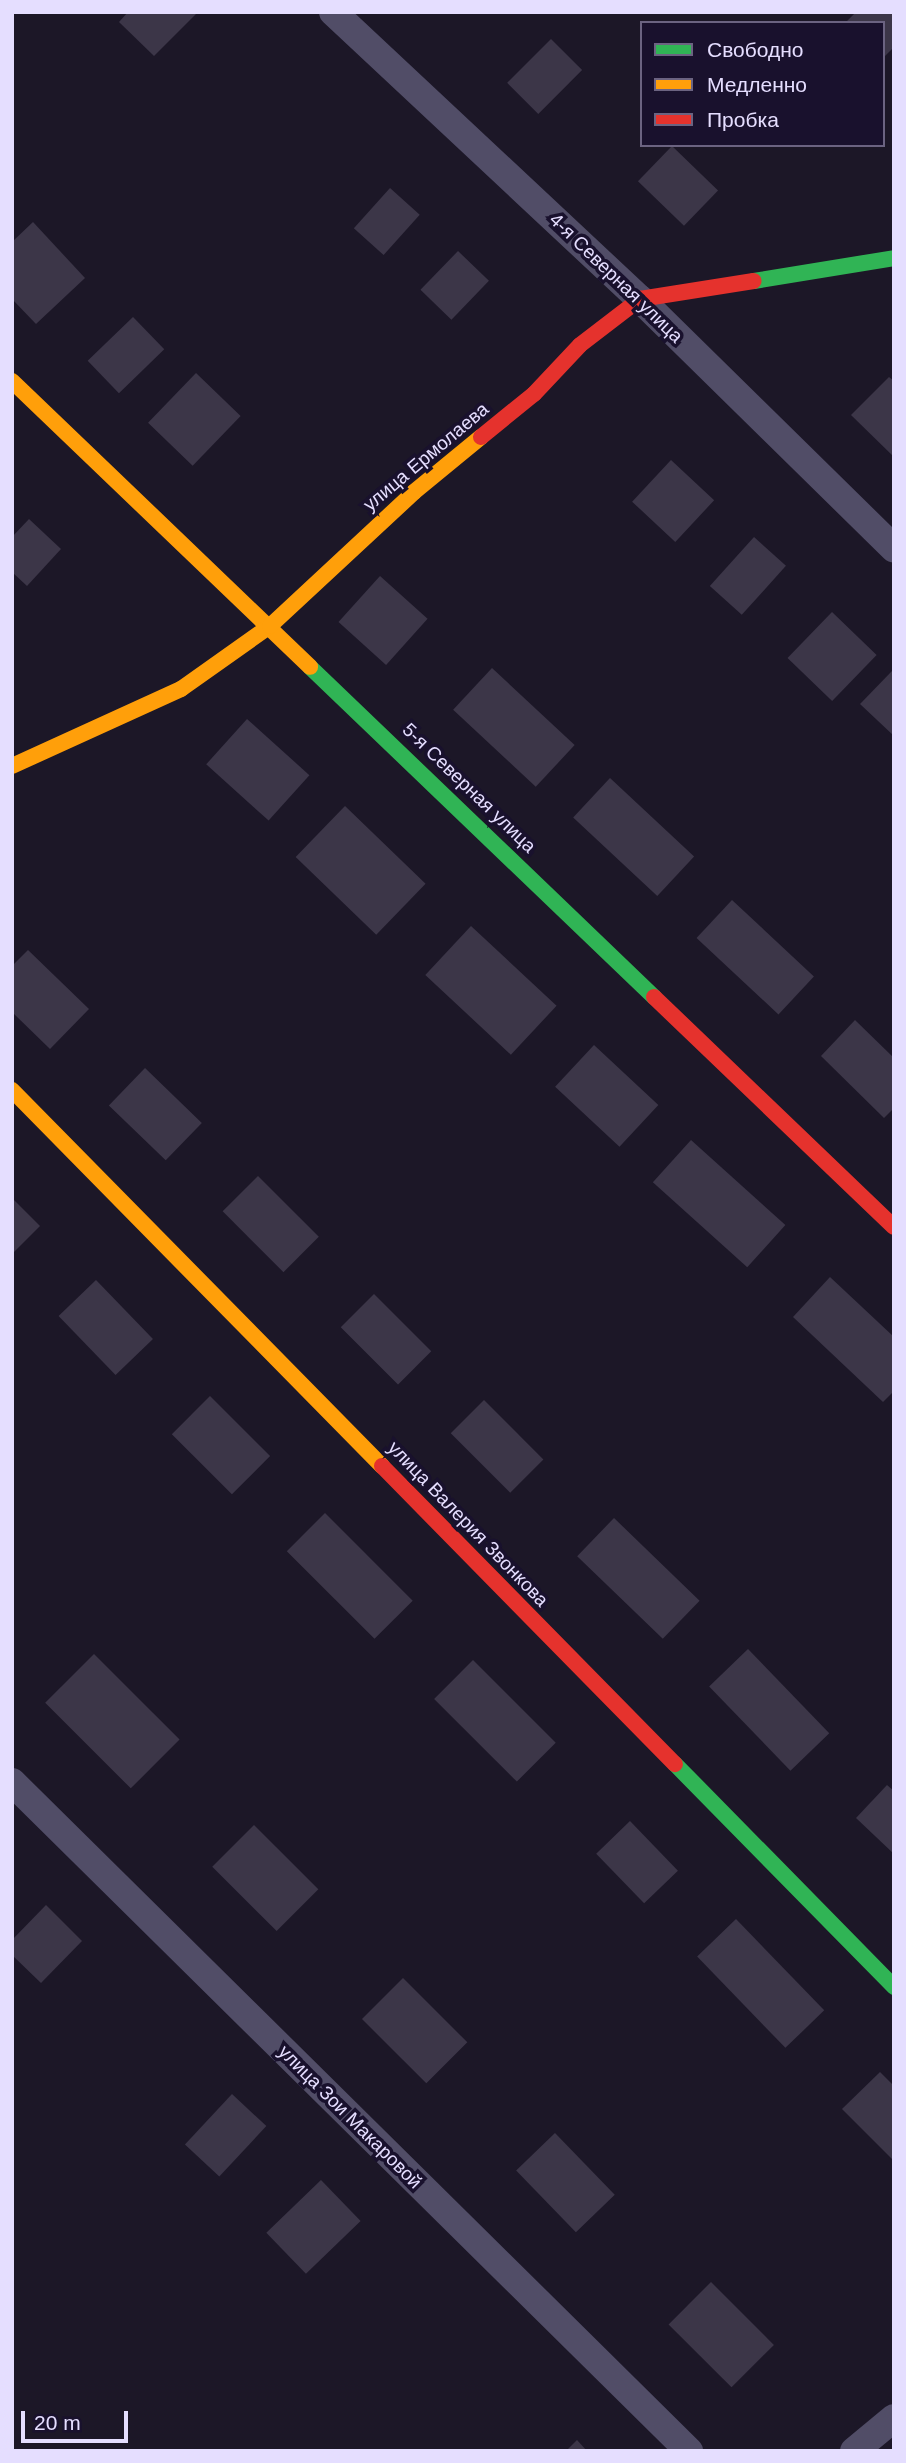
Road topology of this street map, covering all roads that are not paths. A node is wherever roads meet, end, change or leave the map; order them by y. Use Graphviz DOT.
graph roads {
  1 [pos="333,12"];
  2 [pos="894,258"];
  3 [pos="640,299"];
  4 [pos="12,381"];
  5 [pos="894,549"];
  6 [pos="270,626"];
  7 [pos="12,766"];
  8 [pos="12,1090"];
  9 [pos="894,1227"];
  10 [pos="12,1782"];
  11 [pos="894,1987"];
  12 [pos="894,2418"];
  13 [pos="689,2451"];
  14 [pos="854,2451"];
  1 -- 3 [label="street, 4-я Северная улица"];
  2 -- 3 [label="street, улица Ермолаева"];
  3 -- 5 [label="street, 4-я Северная улица"];
  3 -- 6 [label="street, улица Ермолаева"];
  4 -- 6 [label="street, 5-я Северная улица"];
  6 -- 7 [label="street, улица Ермолаева"];
  6 -- 9 [label="street, 5-я Северная улица"];
  8 -- 11 [label="street, улица Валерия Звонкова"];
  10 -- 13 [label="street, улица Зои Макаровой"];
  12 -- 14 [label="street"];
}
